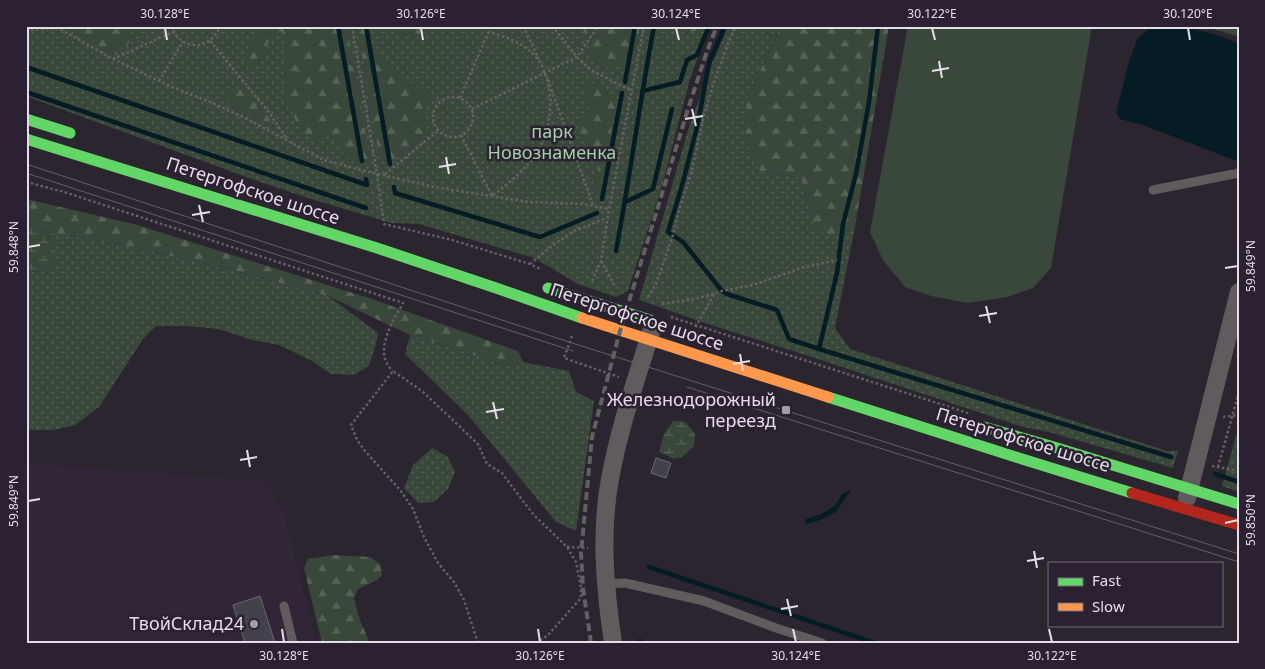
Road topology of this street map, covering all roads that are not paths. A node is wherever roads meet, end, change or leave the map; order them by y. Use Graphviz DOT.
graph roads {
  1 [pos="26,119"];
  2 [pos="83,138"];
  3 [pos="26,139"];
  4 [pos="1239,173"];
  5 [pos="1153,190"];
  6 [pos="539,285"];
  7 [pos="1239,292"];
  8 [pos="658,323"];
  9 [pos="648,340"];
  10 [pos="971,418"];
  11 [pos="1189,488"];
  12 [pos="1239,504"];
  13 [pos="1184,508"];
  14 [pos="1239,525"];
  15 [pos="606,584"];
  16 [pos="284,606"];
  17 [pos="293,643"];
  18 [pos="613,643"];
  19 [pos="822,643"];
  1 -- 2 [label="main road"];
  3 -- 9 [label="main road, Петергофское шоссе"];
  4 -- 5 [label="lane"];
  6 -- 8 [label="main road, Петергофское шоссе"];
  7 -- 11 [label="street"];
  8 -- 9 [label="street"];
  9 -- 13 [label="main road, Петергофское шоссе"];
  9 -- 15 [label="street"];
  10 -- 11 [label="main road, Петергофское шоссе"];
  11 -- 12 [label="main road, Петергофское шоссе"];
  11 -- 13 [label="street"];
  13 -- 14 [label="main road, Петергофское шоссе"];
  15 -- 18 [label="street"];
  15 -- 19 [label="lane"];
  16 -- 17 [label="lane"];
}
